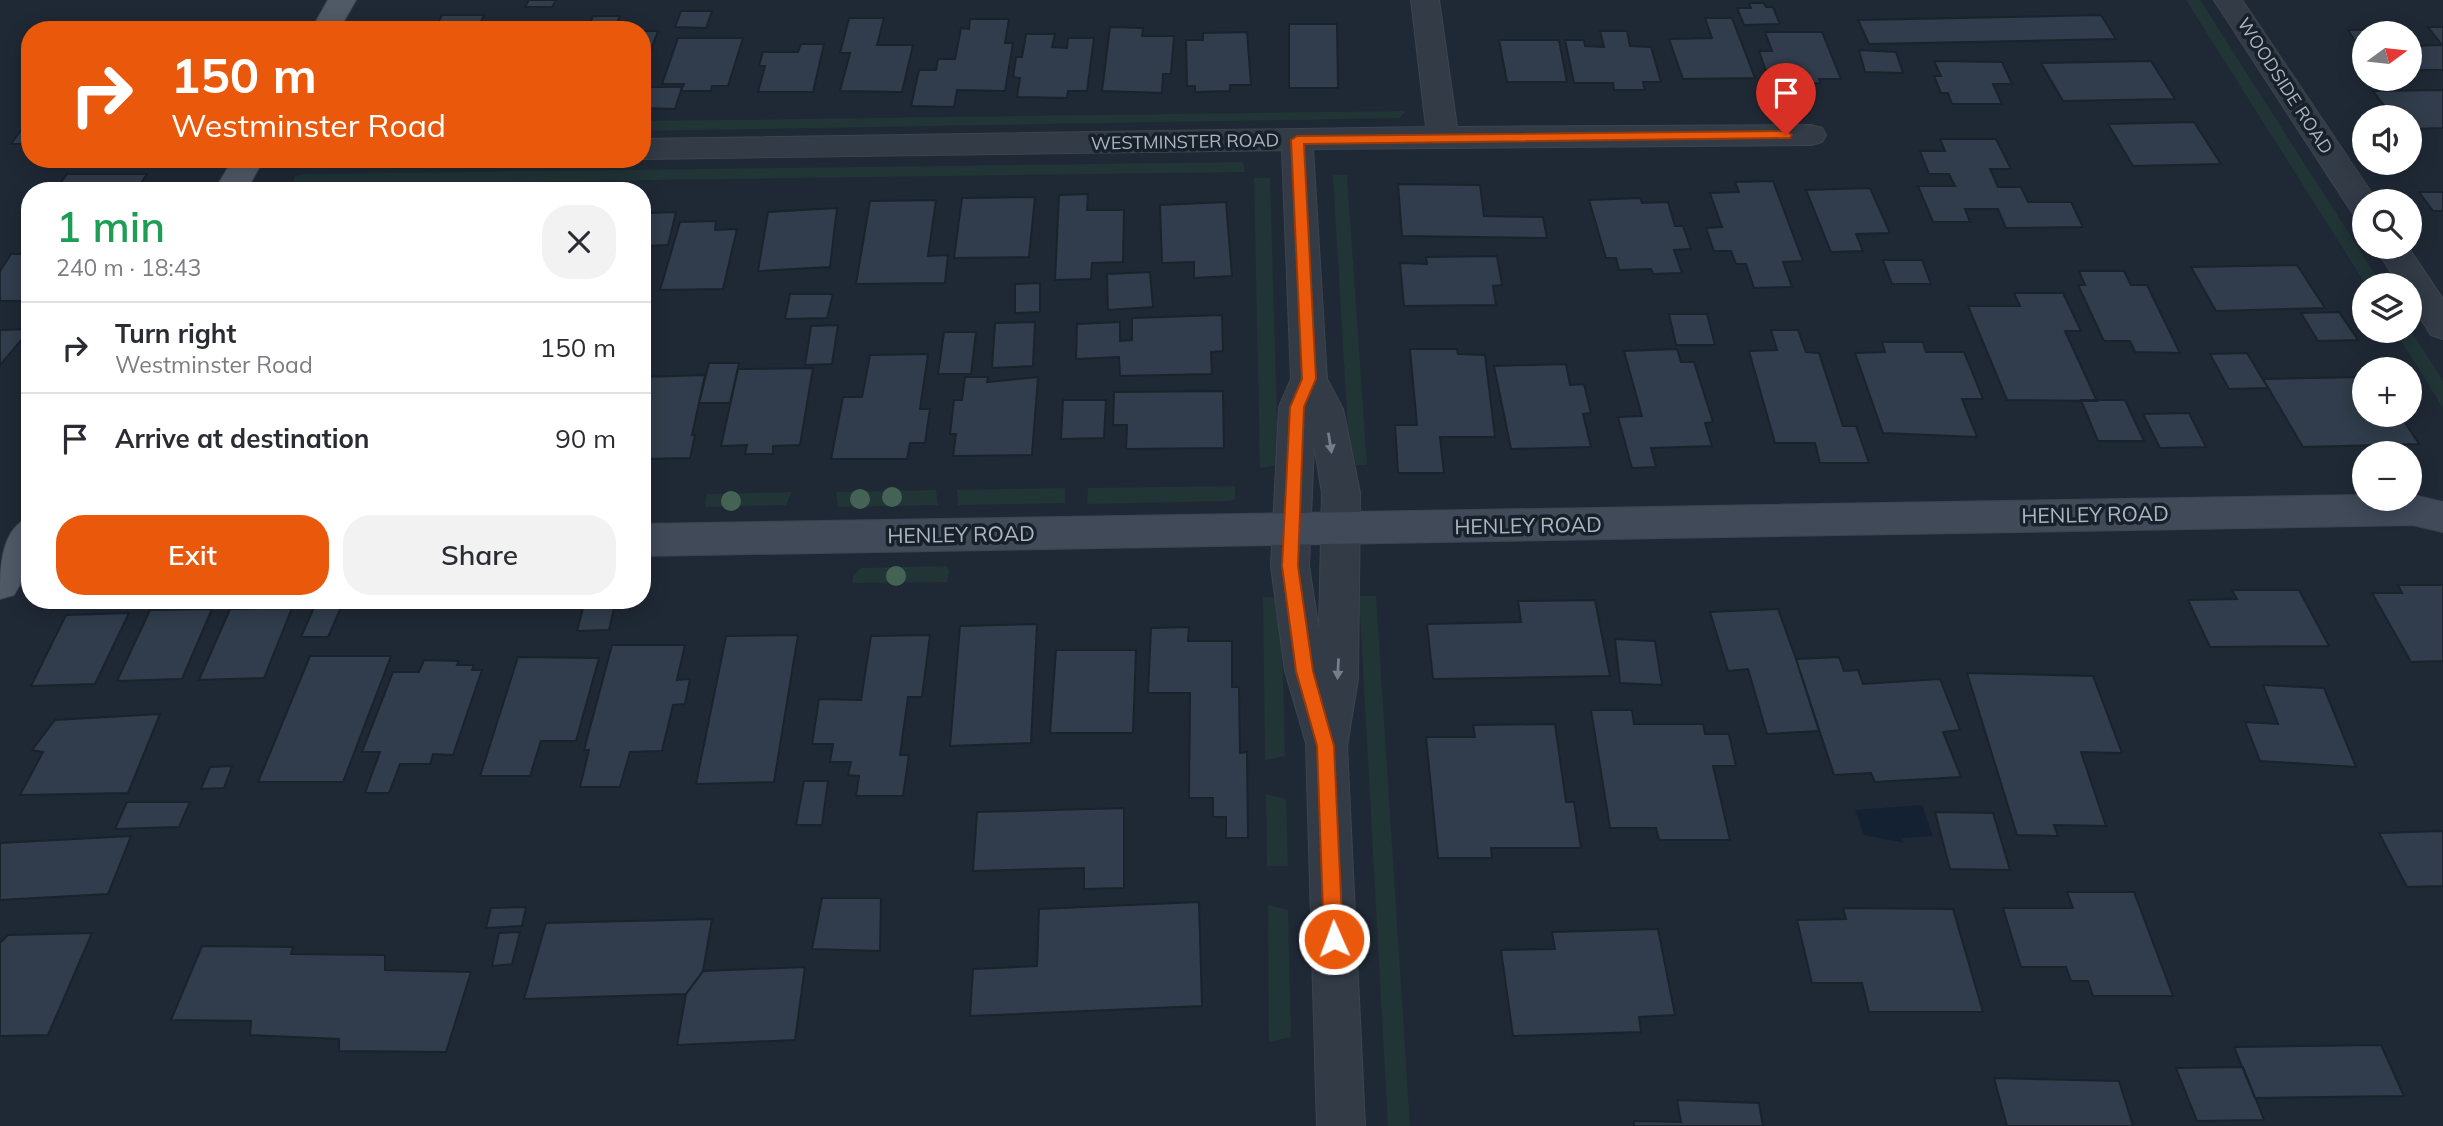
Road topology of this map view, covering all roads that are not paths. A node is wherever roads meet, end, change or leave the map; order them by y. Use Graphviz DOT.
graph roads {
  1 [pos="342,0"];
  2 [pos="1425,0"];
  3 [pos="2228,0"];
  4 [pos="330,21"];
  5 [pos="1811,135"];
  6 [pos="1443,137"];
  7 [pos="1297,140"];
  8 [pos="651,149"];
  9 [pos="2353,189"];
  10 [pos="2399,259"];
  11 [pos="2443,326"];
  12 [pos="1309,379"];
  13 [pos="2433,508"];
  14 [pos="1342,528"];
  15 [pos="1289,530"];
  16 [pos="651,540"];
  17 [pos="21,553"];
  18 [pos="0,583"];
  19 [pos="1326,746"];
  20 [pos="1341,1126"];
  1 -- 4 [label="main road"];
  2 -- 6 [label="street"];
  3 -- 9 [label="street, WOODSIDE ROAD"];
  5 -- 6 [label="street, WESTMINSTER ROAD"];
  6 -- 7 [label="street, WESTMINSTER ROAD"];
  7 -- 8 [label="street, WESTMINSTER ROAD"];
  7 -- 12 [label="street"];
  10 -- 11 [label="street"];
  12 -- 14 [label="street, one-way"];
  12 -- 15 [label="street"];
  13 -- 14 [label="street, HENLEY ROAD"];
  14 -- 15 [label="street, HENLEY ROAD"];
  14 -- 19 [label="street, one-way"];
  15 -- 16 [label="street, HENLEY ROAD"];
  15 -- 19 [label="street"];
  17 -- 18 [label="main road"];
  19 -- 20 [label="street"];
}
